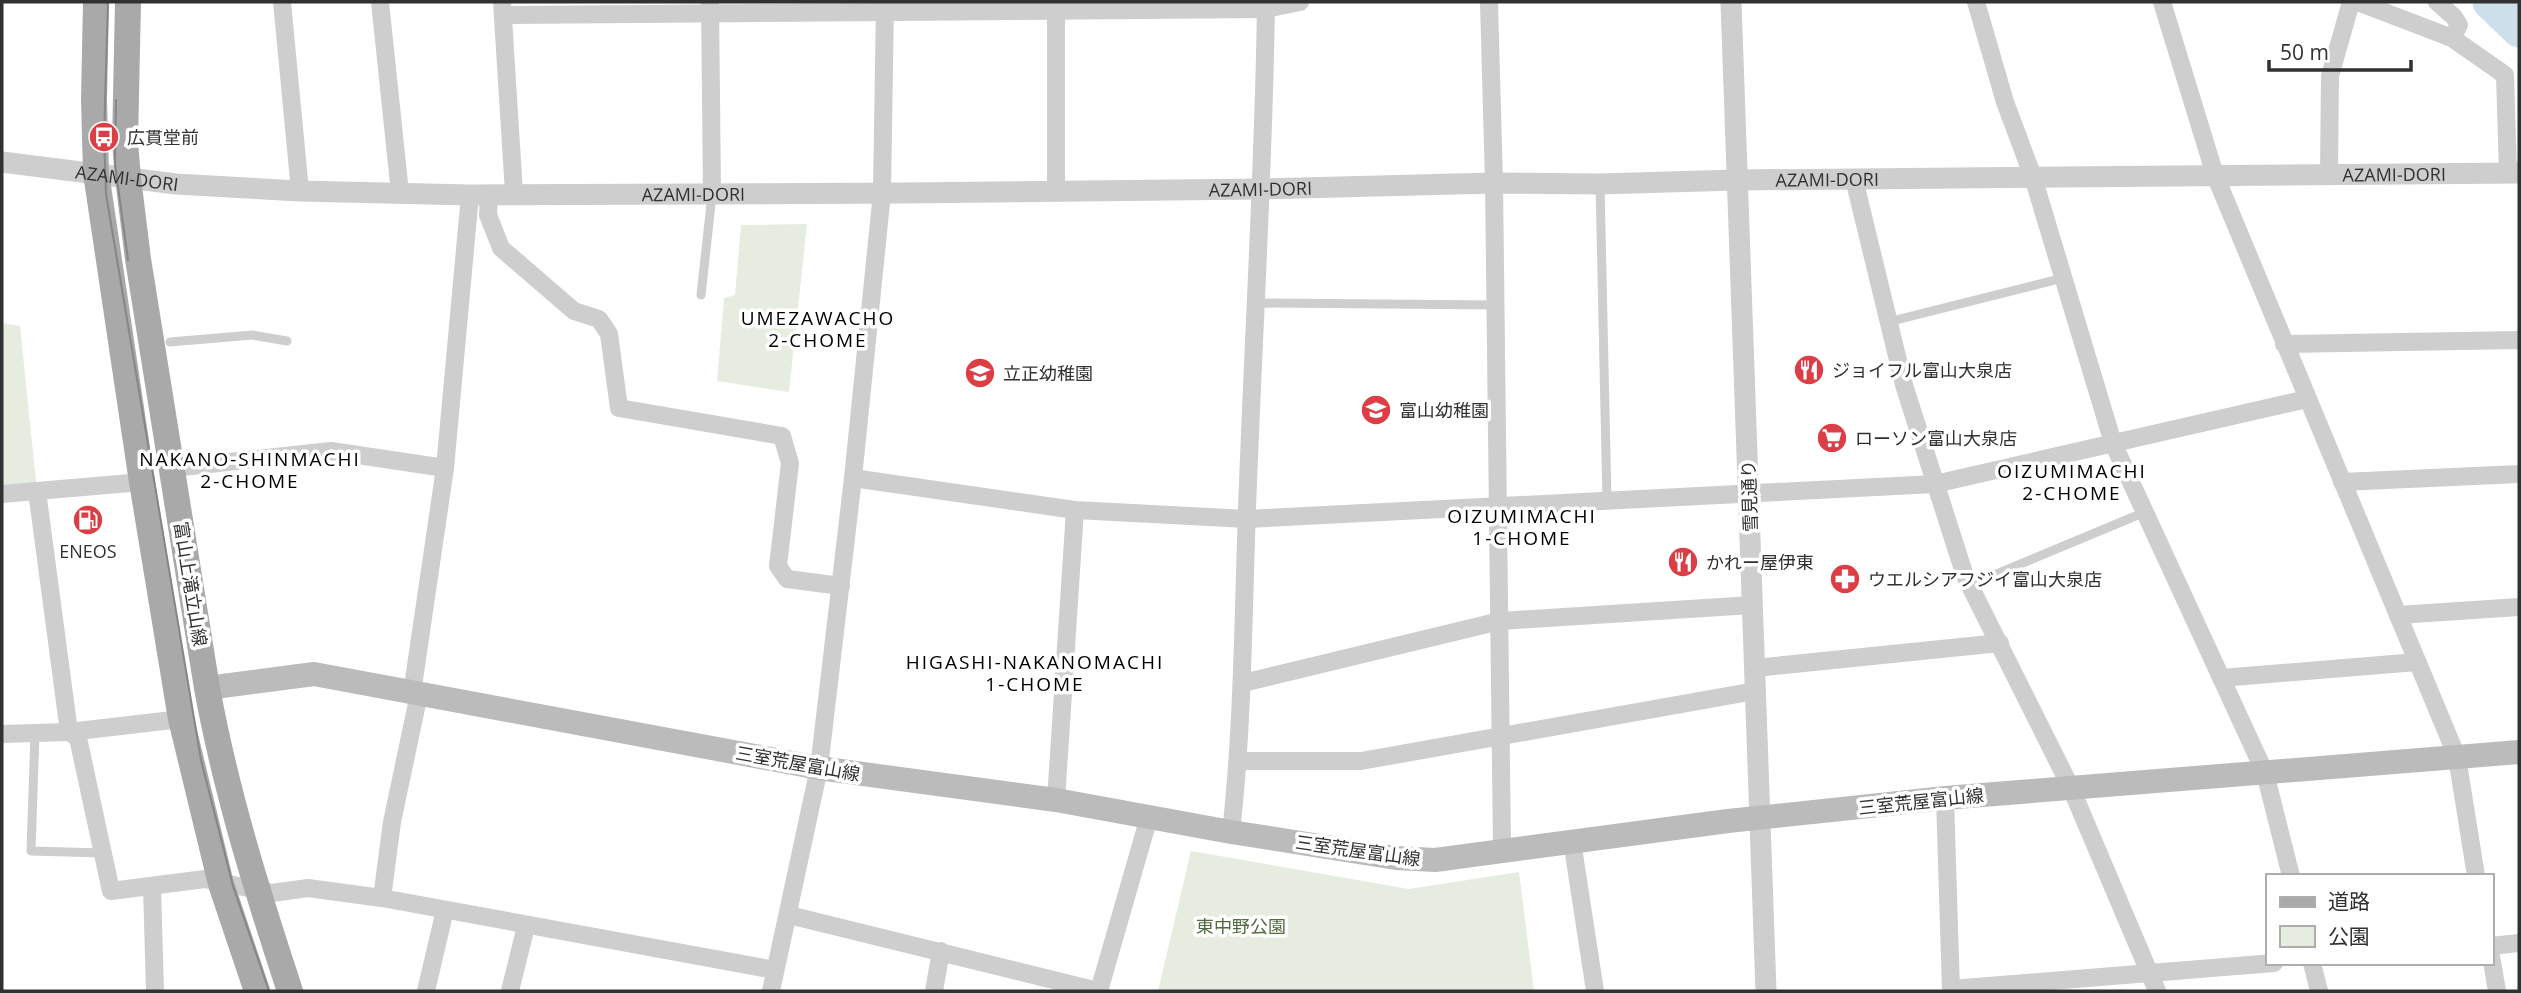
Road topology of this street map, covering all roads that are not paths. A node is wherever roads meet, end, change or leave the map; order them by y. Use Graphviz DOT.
graph roads {
  1 [pos="96,2"];
  2 [pos="128,2"];
  3 [pos="282,2"];
  4 [pos="380,2"];
  5 [pos="1300,2"];
  6 [pos="1489,2"];
  7 [pos="1731,2"];
  8 [pos="1976,2"];
  9 [pos="2162,2"];
  10 [pos="2351,2"];
  11 [pos="2358,2"];
  12 [pos="2437,2"];
  13 [pos="1266,5"];
  14 [pos="1056,6"];
  15 [pos="885,7"];
  16 [pos="502,8"];
  17 [pos="710,8"];
  18 [pos="2452,38"];
  19 [pos="2,163"];
  20 [pos="96,173"];
  21 [pos="2514,173"];
  22 [pos="2329,174"];
  23 [pos="2215,176"];
  24 [pos="2033,177"];
  25 [pos="128,178"];
  26 [pos="1854,179"];
  27 [pos="1737,180"];
  28 [pos="1494,183"];
  29 [pos="1600,184"];
  30 [pos="1259,189"];
  31 [pos="300,191"];
  32 [pos="1056,191"];
  33 [pos="400,193"];
  34 [pos="514,193"];
  35 [pos="712,193"];
  36 [pos="882,193"];
  37 [pos="479,195"];
  38 [pos="2063,278"];
  39 [pos="701,295"];
  40 [pos="1255,303"];
  41 [pos="1496,305"];
  42 [pos="1888,322"];
  43 [pos="2519,340"];
  44 [pos="287,341"];
  45 [pos="170,342"];
  46 [pos="2284,344"];
  47 [pos="2307,399"];
  48 [pos="2113,443"];
  49 [pos="173,468"];
  50 [pos="445,468"];
  51 [pos="2519,474"];
  52 [pos="853,478"];
  53 [pos="142,482"];
  54 [pos="2342,482"];
  55 [pos="1935,484"];
  56 [pos="37,491"];
  57 [pos="2,494"];
  58 [pos="1749,494"];
  59 [pos="1607,501"];
  60 [pos="1498,506"];
  61 [pos="1075,510"];
  62 [pos="2145,512"];
  63 [pos="1247,519"];
  64 [pos="841,586"];
  65 [pos="1970,586"];
  66 [pos="1752,605"];
  67 [pos="2519,607"];
  68 [pos="2398,615"];
  69 [pos="1500,621"];
  70 [pos="2000,643"];
  71 [pos="2417,662"];
  72 [pos="1755,668"];
  73 [pos="2221,678"];
  74 [pos="1243,683"];
  75 [pos="207,688"];
  76 [pos="1755,691"];
  77 [pos="416,693"];
  78 [pos="181,719"];
  79 [pos="69,732"];
  80 [pos="35,733"];
  81 [pos="2,734"];
  82 [pos="1501,735"];
  83 [pos="2519,752"];
  84 [pos="2457,757"];
  85 [pos="1239,761"];
  86 [pos="819,768"];
  87 [pos="2265,773"];
  88 [pos="2071,788"];
  89 [pos="1945,798"];
  90 [pos="1056,800"];
  91 [pos="1149,817"];
  92 [pos="1759,817"];
  93 [pos="1231,832"];
  94 [pos="1572,841"];
  95 [pos="1502,850"];
  96 [pos="103,853"];
  97 [pos="2290,874"];
  98 [pos="2476,874"];
  99 [pos="221,884"];
  100 [pos="152,887"];
  101 [pos="257,891"];
  102 [pos="382,898"];
  103 [pos="445,910"];
  104 [pos="789,915"];
  105 [pos="526,926"];
  106 [pos="2519,943"];
  107 [pos="2493,946"];
  108 [pos="941,951"];
  109 [pos="2266,964"];
  110 [pos="2312,965"];
  111 [pos="2493,965"];
  112 [pos="775,970"];
  113 [pos="2150,973"];
  114 [pos="1951,990"];
  115 [pos="155,991"];
  116 [pos="257,991"];
  117 [pos="290,991"];
  118 [pos="426,991"];
  119 [pos="510,991"];
  120 [pos="771,991"];
  121 [pos="934,991"];
  122 [pos="1099,991"];
  123 [pos="1595,991"];
  124 [pos="1766,991"];
  125 [pos="2157,991"];
  126 [pos="2319,991"];
  127 [pos="2497,991"];
  1 -- 20 [label="main road, 富山上滝立山線"];
  2 -- 25 [label="main road, 富山上滝立山線"];
  3 -- 31 [label="street"];
  4 -- 33 [label="street"];
  5 -- 13 [label="street"];
  6 -- 28 [label="street"];
  7 -- 27 [label="street, 雪見通り"];
  8 -- 24 [label="street"];
  9 -- 23 [label="street"];
  10 -- 22 [label="street"];
  11 -- 18 [label="street"];
  12 -- 18 [label="street"];
  13 -- 14 [label="street"];
  13 -- 30 [label="street"];
  14 -- 15 [label="street"];
  14 -- 32 [label="street"];
  15 -- 17 [label="street"];
  15 -- 36 [label="street"];
  16 -- 17 [label="street"];
  16 -- 34 [label="street"];
  17 -- 35 [label="street"];
  18 -- 21 [label="street"];
  19 -- 20 [label="street, AZAMI-DORI"];
  20 -- 25 [label="street, AZAMI-DORI"];
  20 -- 53 [label="main road, 富山上滝立山線"];
  21 -- 22 [label="street, AZAMI-DORI"];
  22 -- 23 [label="street, AZAMI-DORI"];
  23 -- 24 [label="street, AZAMI-DORI"];
  23 -- 46 [label="street"];
  24 -- 26 [label="street, AZAMI-DORI"];
  24 -- 38 [label="street"];
  25 -- 31 [label="street, AZAMI-DORI"];
  25 -- 49 [label="main road, 富山上滝立山線"];
  26 -- 27 [label="street, AZAMI-DORI"];
  26 -- 42 [label="street"];
  27 -- 29 [label="street, AZAMI-DORI"];
  27 -- 58 [label="street, 雪見通り"];
  28 -- 29 [label="street, AZAMI-DORI"];
  28 -- 30 [label="street, AZAMI-DORI"];
  28 -- 41 [label="street"];
  29 -- 59 [label="lane"];
  30 -- 32 [label="street, AZAMI-DORI"];
  30 -- 40 [label="street"];
  31 -- 33 [label="street, AZAMI-DORI"];
  32 -- 36 [label="street, AZAMI-DORI"];
  33 -- 37 [label="street, AZAMI-DORI"];
  34 -- 35 [label="street, AZAMI-DORI"];
  34 -- 37 [label="street, AZAMI-DORI"];
  35 -- 36 [label="street, AZAMI-DORI"];
  35 -- 39 [label="lane"];
  36 -- 52 [label="street"];
  37 -- 50 [label="street"];
  37 -- 64 [label="street"];
  38 -- 42 [label="lane"];
  38 -- 48 [label="street"];
  40 -- 41 [label="lane"];
  40 -- 63 [label="street"];
  41 -- 60 [label="street"];
  42 -- 55 [label="street"];
  43 -- 46 [label="street"];
  44 -- 45 [label="lane"];
  46 -- 47 [label="street"];
  47 -- 48 [label="street"];
  47 -- 54 [label="street"];
  48 -- 55 [label="street"];
  48 -- 62 [label="street"];
  49 -- 50 [label="street"];
  49 -- 75 [label="main road, 富山上滝立山線"];
  50 -- 77 [label="street"];
  51 -- 54 [label="street"];
  52 -- 61 [label="street"];
  52 -- 64 [label="street"];
  53 -- 56 [label="street"];
  53 -- 78 [label="main road, 富山上滝立山線"];
  54 -- 68 [label="street"];
  55 -- 58 [label="street"];
  55 -- 65 [label="street"];
  56 -- 57 [label="street"];
  56 -- 79 [label="street"];
  58 -- 59 [label="street"];
  58 -- 66 [label="street, 雪見通り"];
  59 -- 60 [label="street"];
  60 -- 63 [label="street"];
  60 -- 69 [label="street"];
  61 -- 63 [label="street"];
  61 -- 90 [label="street"];
  62 -- 65 [label="lane"];
  62 -- 73 [label="street"];
  63 -- 74 [label="street"];
  64 -- 86 [label="street"];
  65 -- 70 [label="street"];
  66 -- 69 [label="street"];
  66 -- 72 [label="street, 雪見通り"];
  67 -- 68 [label="street"];
  68 -- 71 [label="street"];
  69 -- 74 [label="street"];
  69 -- 82 [label="street"];
  70 -- 72 [label="street"];
  70 -- 88 [label="street"];
  71 -- 73 [label="street"];
  71 -- 84 [label="street"];
  72 -- 76 [label="street, 雪見通り"];
  73 -- 87 [label="street"];
  74 -- 85 [label="street"];
  75 -- 77 [label="main road, 三室荒屋富山線"];
  75 -- 101 [label="main road, 富山上滝立山線"];
  76 -- 82 [label="street"];
  76 -- 92 [label="street, 雪見通り"];
  77 -- 86 [label="main road, 三室荒屋富山線"];
  77 -- 102 [label="street"];
  78 -- 79 [label="street"];
  78 -- 99 [label="main road, 富山上滝立山線"];
  79 -- 80 [label="street"];
  79 -- 96 [label="street"];
  80 -- 81 [label="street"];
  80 -- 96 [label="lane"];
  82 -- 85 [label="street"];
  82 -- 95 [label="street"];
  83 -- 84 [label="main road, 三室荒屋富山線"];
  84 -- 87 [label="main road, 三室荒屋富山線"];
  84 -- 98 [label="street"];
  85 -- 93 [label="street"];
  86 -- 90 [label="main road, 三室荒屋富山線"];
  86 -- 104 [label="street"];
  87 -- 88 [label="main road, 三室荒屋富山線"];
  87 -- 97 [label="street"];
  88 -- 89 [label="main road, 三室荒屋富山線"];
  88 -- 113 [label="street"];
  89 -- 92 [label="main road, 三室荒屋富山線"];
  89 -- 114 [label="street"];
  90 -- 91 [label="main road, 三室荒屋富山線"];
  91 -- 93 [label="main road, 三室荒屋富山線"];
  91 -- 122 [label="street"];
  92 -- 94 [label="main road, 三室荒屋富山線"];
  92 -- 124 [label="street, 雪見通り"];
  93 -- 95 [label="main road, 三室荒屋富山線"];
  94 -- 95 [label="main road, 三室荒屋富山線"];
  94 -- 123 [label="street"];
  96 -- 100 [label="street"];
  99 -- 100 [label="street"];
  99 -- 101 [label="street"];
  99 -- 116 [label="main road, 富山上滝立山線"];
  100 -- 115 [label="street"];
  101 -- 102 [label="street"];
  101 -- 117 [label="main road, 富山上滝立山線"];
  102 -- 103 [label="street"];
  103 -- 105 [label="street"];
  103 -- 118 [label="street"];
  104 -- 108 [label="street"];
  104 -- 112 [label="street"];
  105 -- 112 [label="street"];
  105 -- 119 [label="street"];
  106 -- 107 [label="street"];
  108 -- 121 [label="street"];
  108 -- 122 [label="street"];
  109 -- 113 [label="street"];
  110 -- 126 [label="street"];
  111 -- 127 [label="street"];
  112 -- 120 [label="street"];
  113 -- 114 [label="street"];
  113 -- 125 [label="street"];
}
